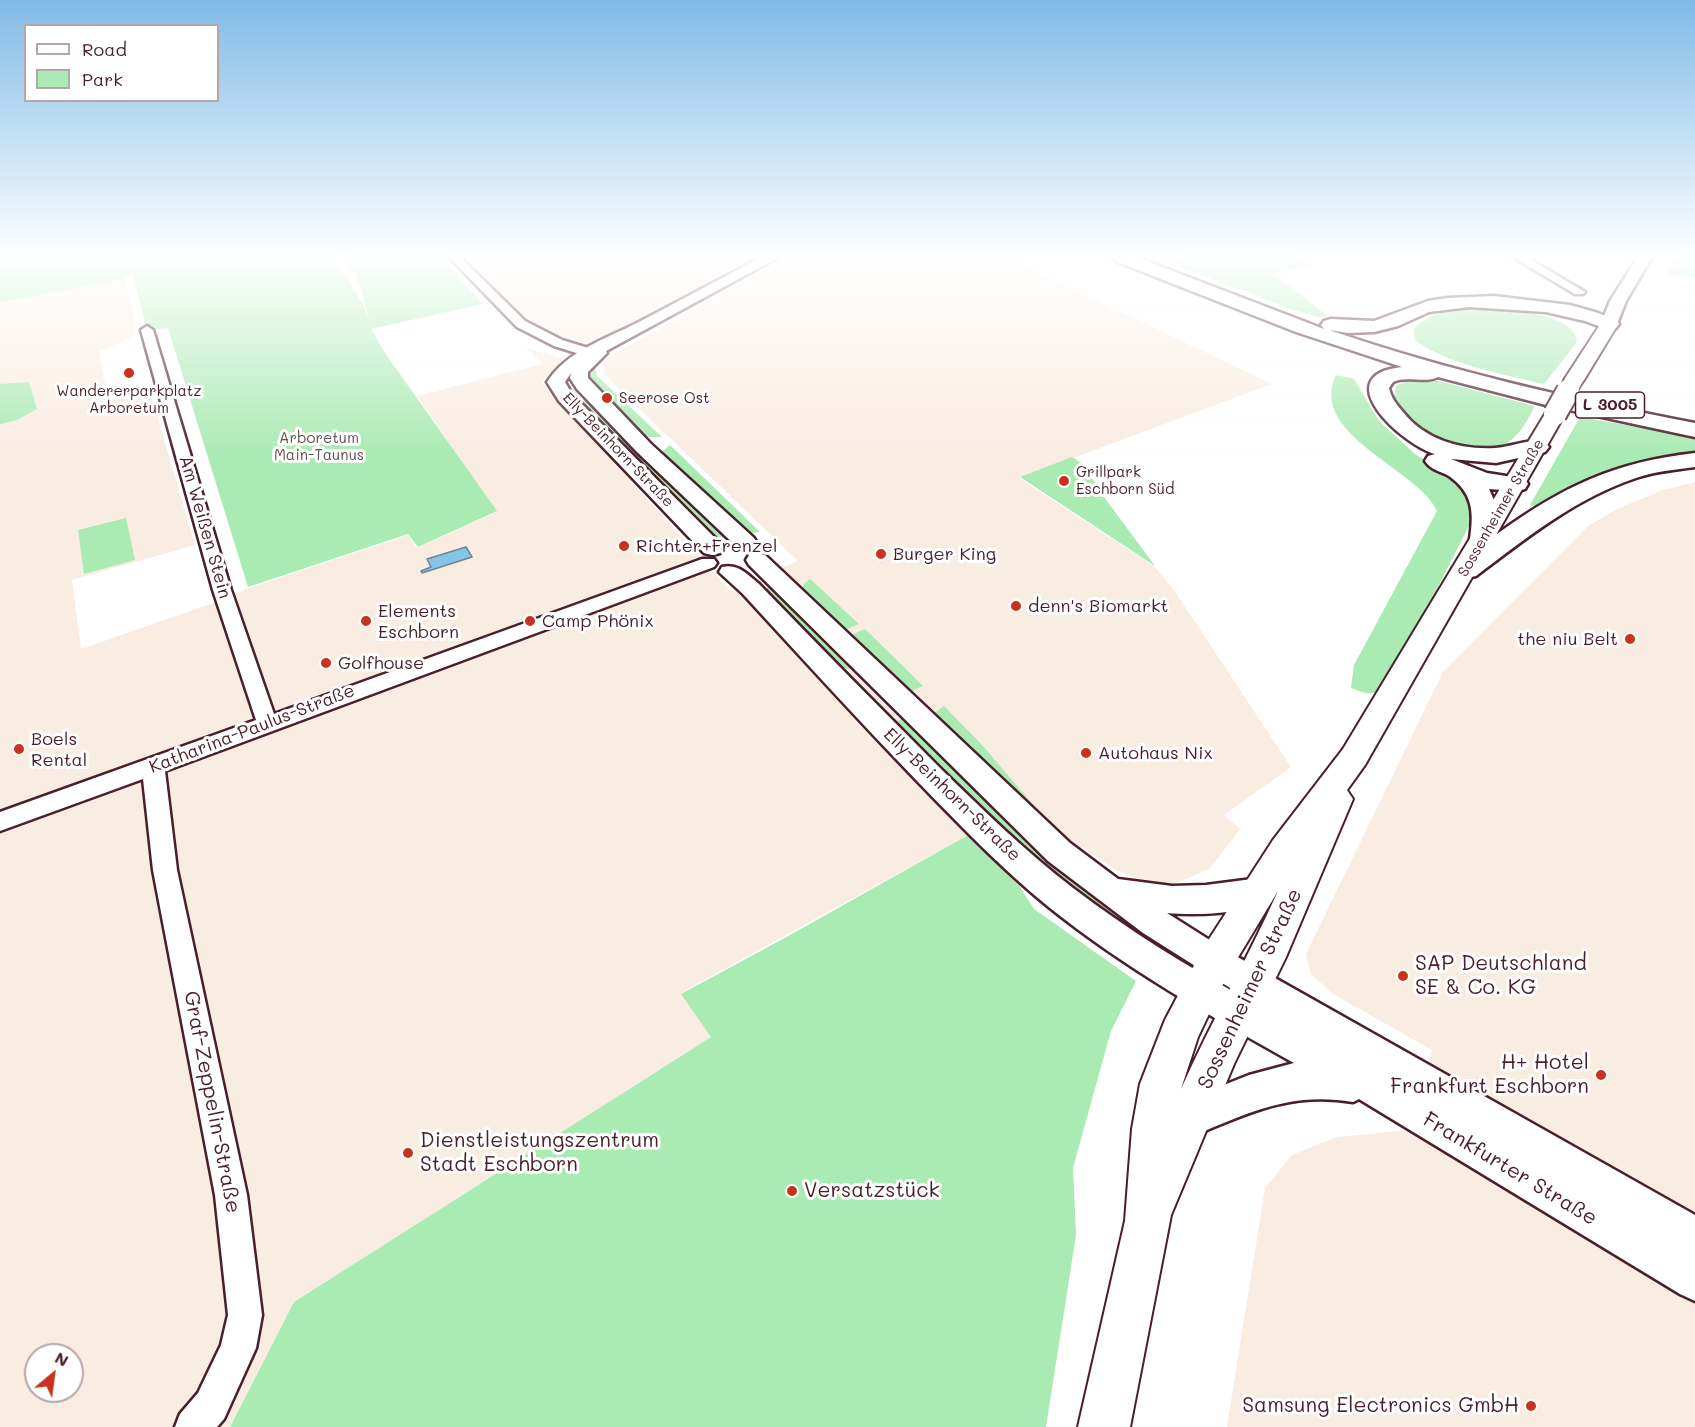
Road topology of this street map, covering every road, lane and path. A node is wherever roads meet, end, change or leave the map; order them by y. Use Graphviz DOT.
graph roads {
  1 [pos="521,324"];
  2 [pos="647,324"];
  3 [pos="1299,324"];
  4 [pos="1301,324"];
  5 [pos="1302,324"];
  6 [pos="1312,324"];
  7 [pos="1412,324"];
  8 [pos="1574,324"];
  9 [pos="1609,324"];
  10 [pos="147,330"];
  11 [pos="1403,333"];
  12 [pos="1598,342"];
  13 [pos="592,354"];
  14 [pos="1458,368"];
  15 [pos="1483,382"];
  16 [pos="1695,422"];
  17 [pos="1695,430"];
  18 [pos="1537,447"];
  19 [pos="1695,460"];
  20 [pos="1457,472"];
  21 [pos="1516,484"];
  22 [pos="1484,539"];
  23 [pos="751,551"];
  24 [pos="716,561"];
  25 [pos="1466,570"];
  26 [pos="849,692"];
  27 [pos="905,704"];
  28 [pos="267,723"];
  29 [pos="1353,757"];
  30 [pos="153,767"];
  31 [pos="0,822"];
  32 [pos="1106,890"];
  33 [pos="1260,892"];
  34 [pos="1207,976"];
  35 [pos="1245,998"];
  36 [pos="1379,1090"];
  37 [pos="1190,1118"];
  38 [pos="1148,1221"];
  39 [pos="1695,1238"];
  40 [pos="1695,1279"];
  41 [pos="193,1427"];
  42 [pos="1104,1427"];
  1 -- 13 [label="street"];
  2 -- 13 [label="street, Elly-Beinhorn-Straße"];
  3 -- 20 [label="highway"];
  4 -- 15 [label="highway, L 3005"];
  5 -- 14 [label="highway, L 3005"];
  6 -- 11 [label="highway"];
  7 -- 11 [label="highway"];
  8 -- 12 [label="highway"];
  9 -- 12 [label="main road, Sossenheimer Straße"];
  10 -- 28 [label="street, Am Weißen Stein"];
  11 -- 14 [label="highway"];
  12 -- 18 [label="main road, Sossenheimer Straße, bridge"];
  13 -- 23 [label="street, Elly-Beinhorn-Straße"];
  13 -- 24 [label="street, Elly-Beinhorn-Straße"];
  14 -- 16 [label="highway, L 3005"];
  15 -- 17 [label="highway, L 3005"];
  15 -- 18 [label="highway"];
  18 -- 21 [label="main road, Sossenheimer Straße"];
  19 -- 25 [label="highway"];
  20 -- 21 [label="highway"];
  20 -- 22 [label="highway"];
  21 -- 22 [label="main road, Sossenheimer Straße"];
  22 -- 25 [label="main road, Sossenheimer Straße"];
  23 -- 24 [label="street"];
  23 -- 24 [label="street"];
  23 -- 27 [label="street, Elly-Beinhorn-Straße"];
  24 -- 26 [label="street, Elly-Beinhorn-Straße"];
  24 -- 28 [label="street, Katharina-Paulus-Straße"];
  25 -- 29 [label="main road, Sossenheimer Straße"];
  26 -- 27 [label="street"];
  26 -- 34 [label="street, Elly-Beinhorn-Straße"];
  27 -- 32 [label="street, Elly-Beinhorn-Straße"];
  28 -- 30 [label="street, Katharina-Paulus-Straße"];
  29 -- 33 [label="main road, Sossenheimer Straße"];
  29 -- 35 [label="main road, Sossenheimer Straße"];
  30 -- 31 [label="street, Katharina-Paulus-Straße"];
  30 -- 41 [label="street, Graf-Zeppelin-Straße"];
  32 -- 33 [label="street"];
  32 -- 34 [label="street, Elly-Beinhorn-Straße"];
  33 -- 34 [label="main road, Sossenheimer Straße"];
  34 -- 35 [label="street, Frankfurter Straße"];
  34 -- 38 [label="main road, Sossenheimer Straße"];
  35 -- 36 [label="street, Frankfurter Straße"];
  35 -- 37 [label="main road, Sossenheimer Straße"];
  35 -- 39 [label="street, Frankfurter Straße"];
  36 -- 37 [label="street"];
  36 -- 40 [label="street, Frankfurter Straße"];
  37 -- 38 [label="main road, Sossenheimer Straße"];
  38 -- 42 [label="main road, Sossenheimer Straße"];
}
